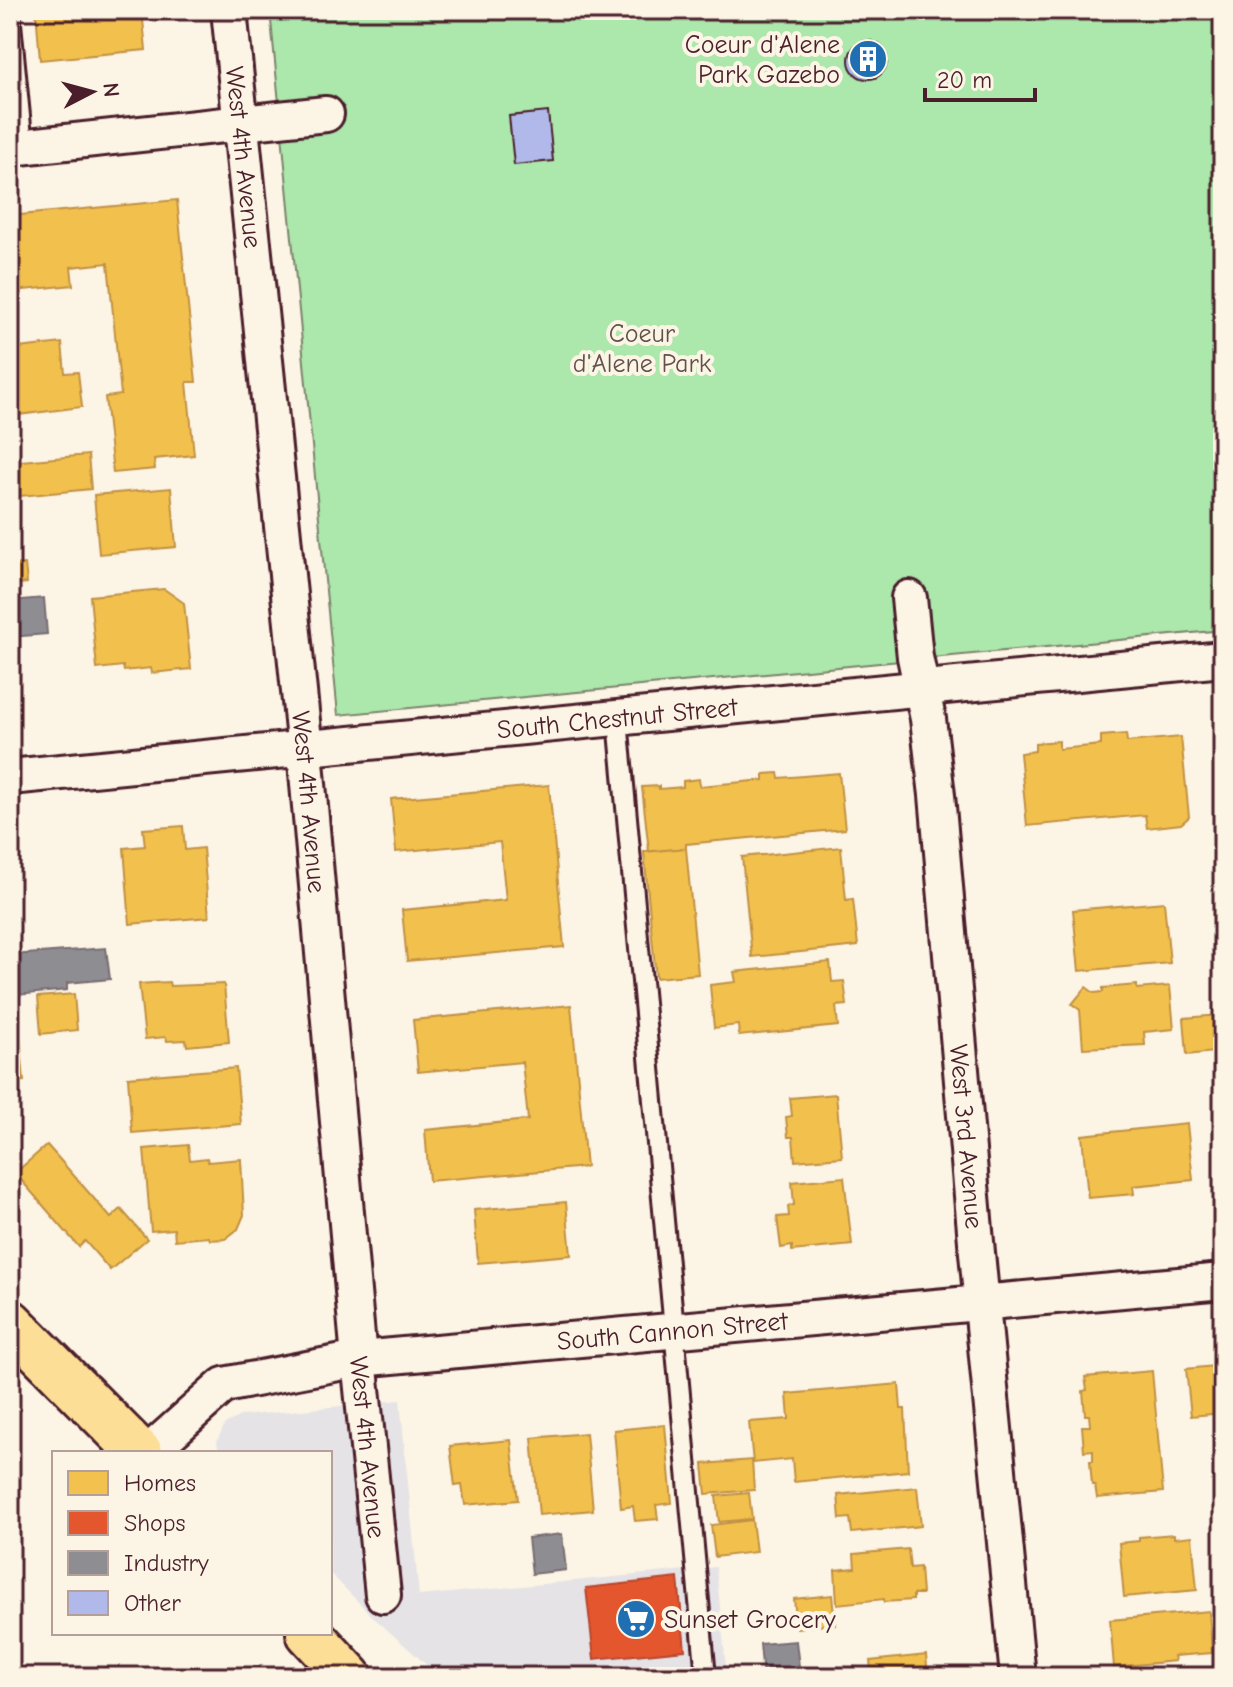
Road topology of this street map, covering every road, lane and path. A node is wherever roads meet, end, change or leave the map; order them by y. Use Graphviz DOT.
graph roads {
  1 [pos="229,10"];
  2 [pos="10,13"];
  3 [pos="326,114"];
  4 [pos="241,125"];
  5 [pos="16,148"];
  6 [pos="909,598"];
  7 [pos="1223,659"];
  8 [pos="921,687"];
  9 [pos="618,720"];
  10 [pos="305,750"];
  11 [pos="10,777"];
  12 [pos="1223,1281"];
  13 [pos="982,1304"];
  14 [pos="10,1322"];
  15 [pos="673,1329"];
  16 [pos="359,1359"];
  17 [pos="138,1451"];
  18 [pos="150,1451"];
  19 [pos="383,1595"];
  20 [pos="311,1635"];
  21 [pos="350,1677"];
  22 [pos="706,1677"];
  23 [pos="1018,1677"];
  1 -- 4 [label="street, West 4th Avenue"];
  2 -- 5 [label="lane"];
  3 -- 4 [label="street"];
  4 -- 5 [label="street"];
  4 -- 10 [label="street, West 4th Avenue"];
  6 -- 8 [label="street, West 3rd Avenue"];
  7 -- 8 [label="street, South Chestnut Street"];
  8 -- 9 [label="street, South Chestnut Street"];
  8 -- 13 [label="street, West 3rd Avenue"];
  9 -- 10 [label="street, South Chestnut Street"];
  9 -- 15 [label="lane"];
  10 -- 11 [label="street, South Chestnut Street"];
  10 -- 16 [label="street, West 4th Avenue"];
  12 -- 13 [label="street, South Cannon Street"];
  13 -- 15 [label="street, South Cannon Street"];
  13 -- 23 [label="street, West 3rd Avenue"];
  14 -- 17 [label="main road"];
  15 -- 16 [label="street, South Cannon Street"];
  15 -- 22 [label="lane"];
  16 -- 18 [label="street, South Cannon Street"];
  16 -- 19 [label="street, West 4th Avenue"];
  20 -- 21 [label="main road"];
}
